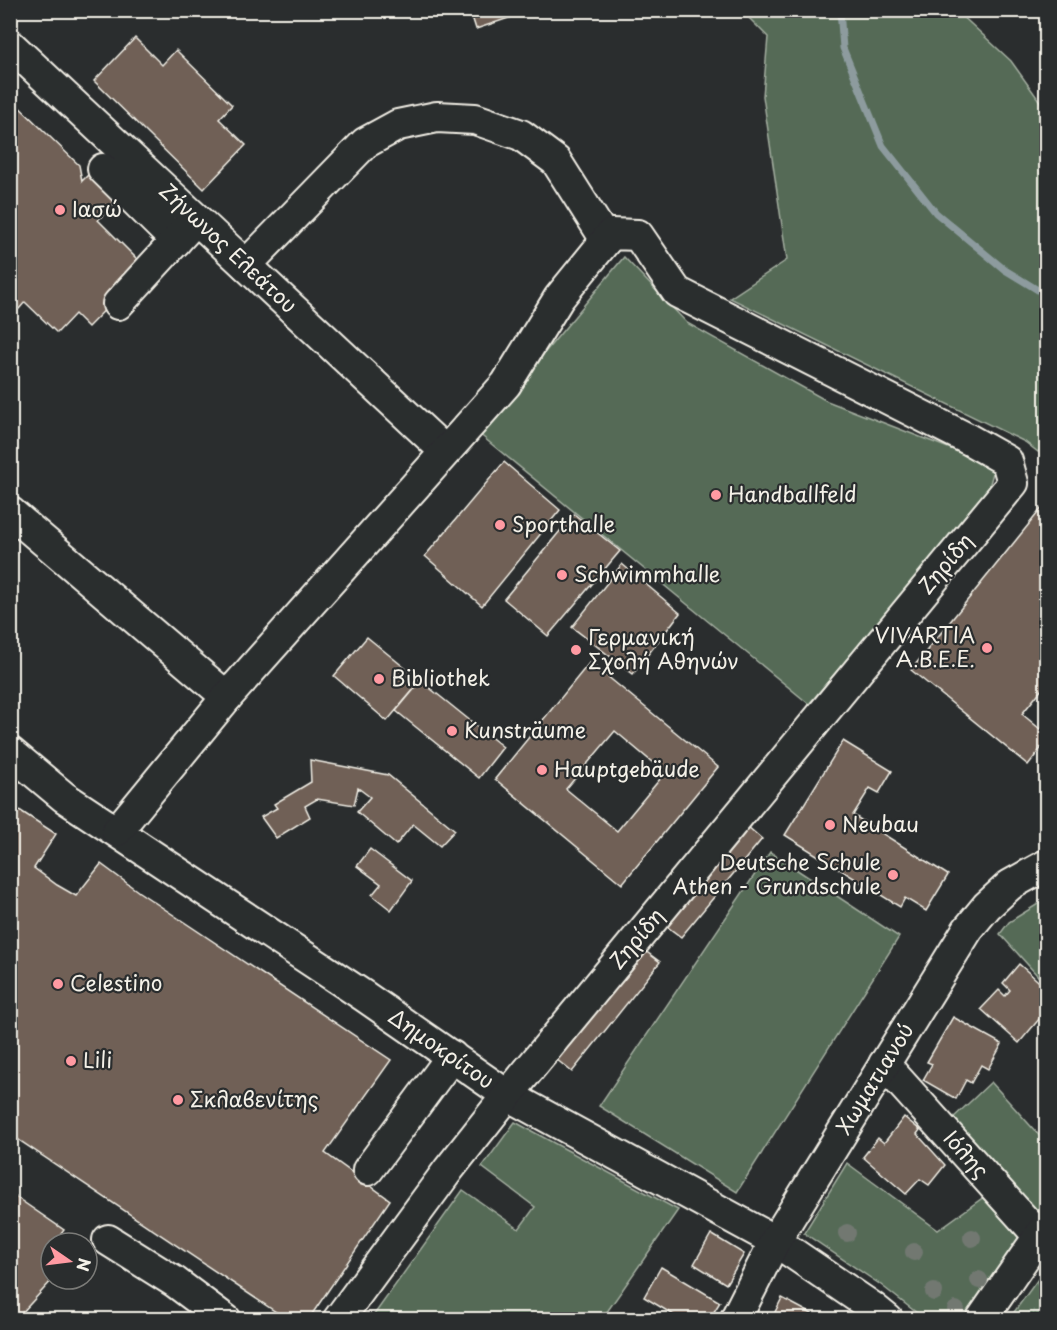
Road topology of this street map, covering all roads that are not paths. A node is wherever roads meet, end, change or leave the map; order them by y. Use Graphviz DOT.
graph roads {
  1 [pos="10,45"];
  2 [pos="104,169"];
  3 [pos="196,219"];
  4 [pos="606,240"];
  5 [pos="176,241"];
  6 [pos="246,265"];
  7 [pos="118,304"];
  8 [pos="445,451"];
  9 [pos="10,512"];
  10 [pos="227,697"];
  11 [pos="10,752"];
  12 [pos="117,831"];
  13 [pos="1047,865"];
  14 [pos="452,1056"];
  15 [pos="884,1064"];
  16 [pos="507,1095"];
  17 [pos="368,1170"];
  18 [pos="1044,1235"];
  19 [pos="108,1240"];
  20 [pos="775,1241"];
  21 [pos="226,1320"];
  22 [pos="338,1320"];
  23 [pos="735,1320"];
  24 [pos="888,1320"];
  25 [pos="981,1320"];
  1 -- 3 [label="street, Ζήνωνος Ελεάτου"];
  2 -- 5 [label="street"];
  3 -- 5 [label="street"];
  3 -- 6 [label="street, Ζήνωνος Ελεάτου"];
  4 -- 6 [label="street"];
  4 -- 8 [label="street"];
  4 -- 16 [label="street, Ζηρίδη"];
  5 -- 7 [label="street"];
  6 -- 8 [label="street, Ζήνωνος Ελεάτου"];
  8 -- 10 [label="street"];
  9 -- 10 [label="street"];
  10 -- 12 [label="street"];
  11 -- 12 [label="street, Δημοκρίτου"];
  12 -- 14 [label="street, Δημοκρίτου"];
  13 -- 15 [label="street, Χωματιανού"];
  14 -- 16 [label="street, Δημοκρίτου"];
  14 -- 17 [label="street"];
  15 -- 18 [label="street, Ιόλης"];
  15 -- 20 [label="street, Χωματιανού"];
  16 -- 20 [label="street, Δημοκρίτου"];
  16 -- 22 [label="street, Ζηρίδη"];
  18 -- 25 [label="street"];
  19 -- 21 [label="street"];
  20 -- 23 [label="street, Χωματιανού"];
  20 -- 24 [label="street, Δημοκρίτου"];
}
